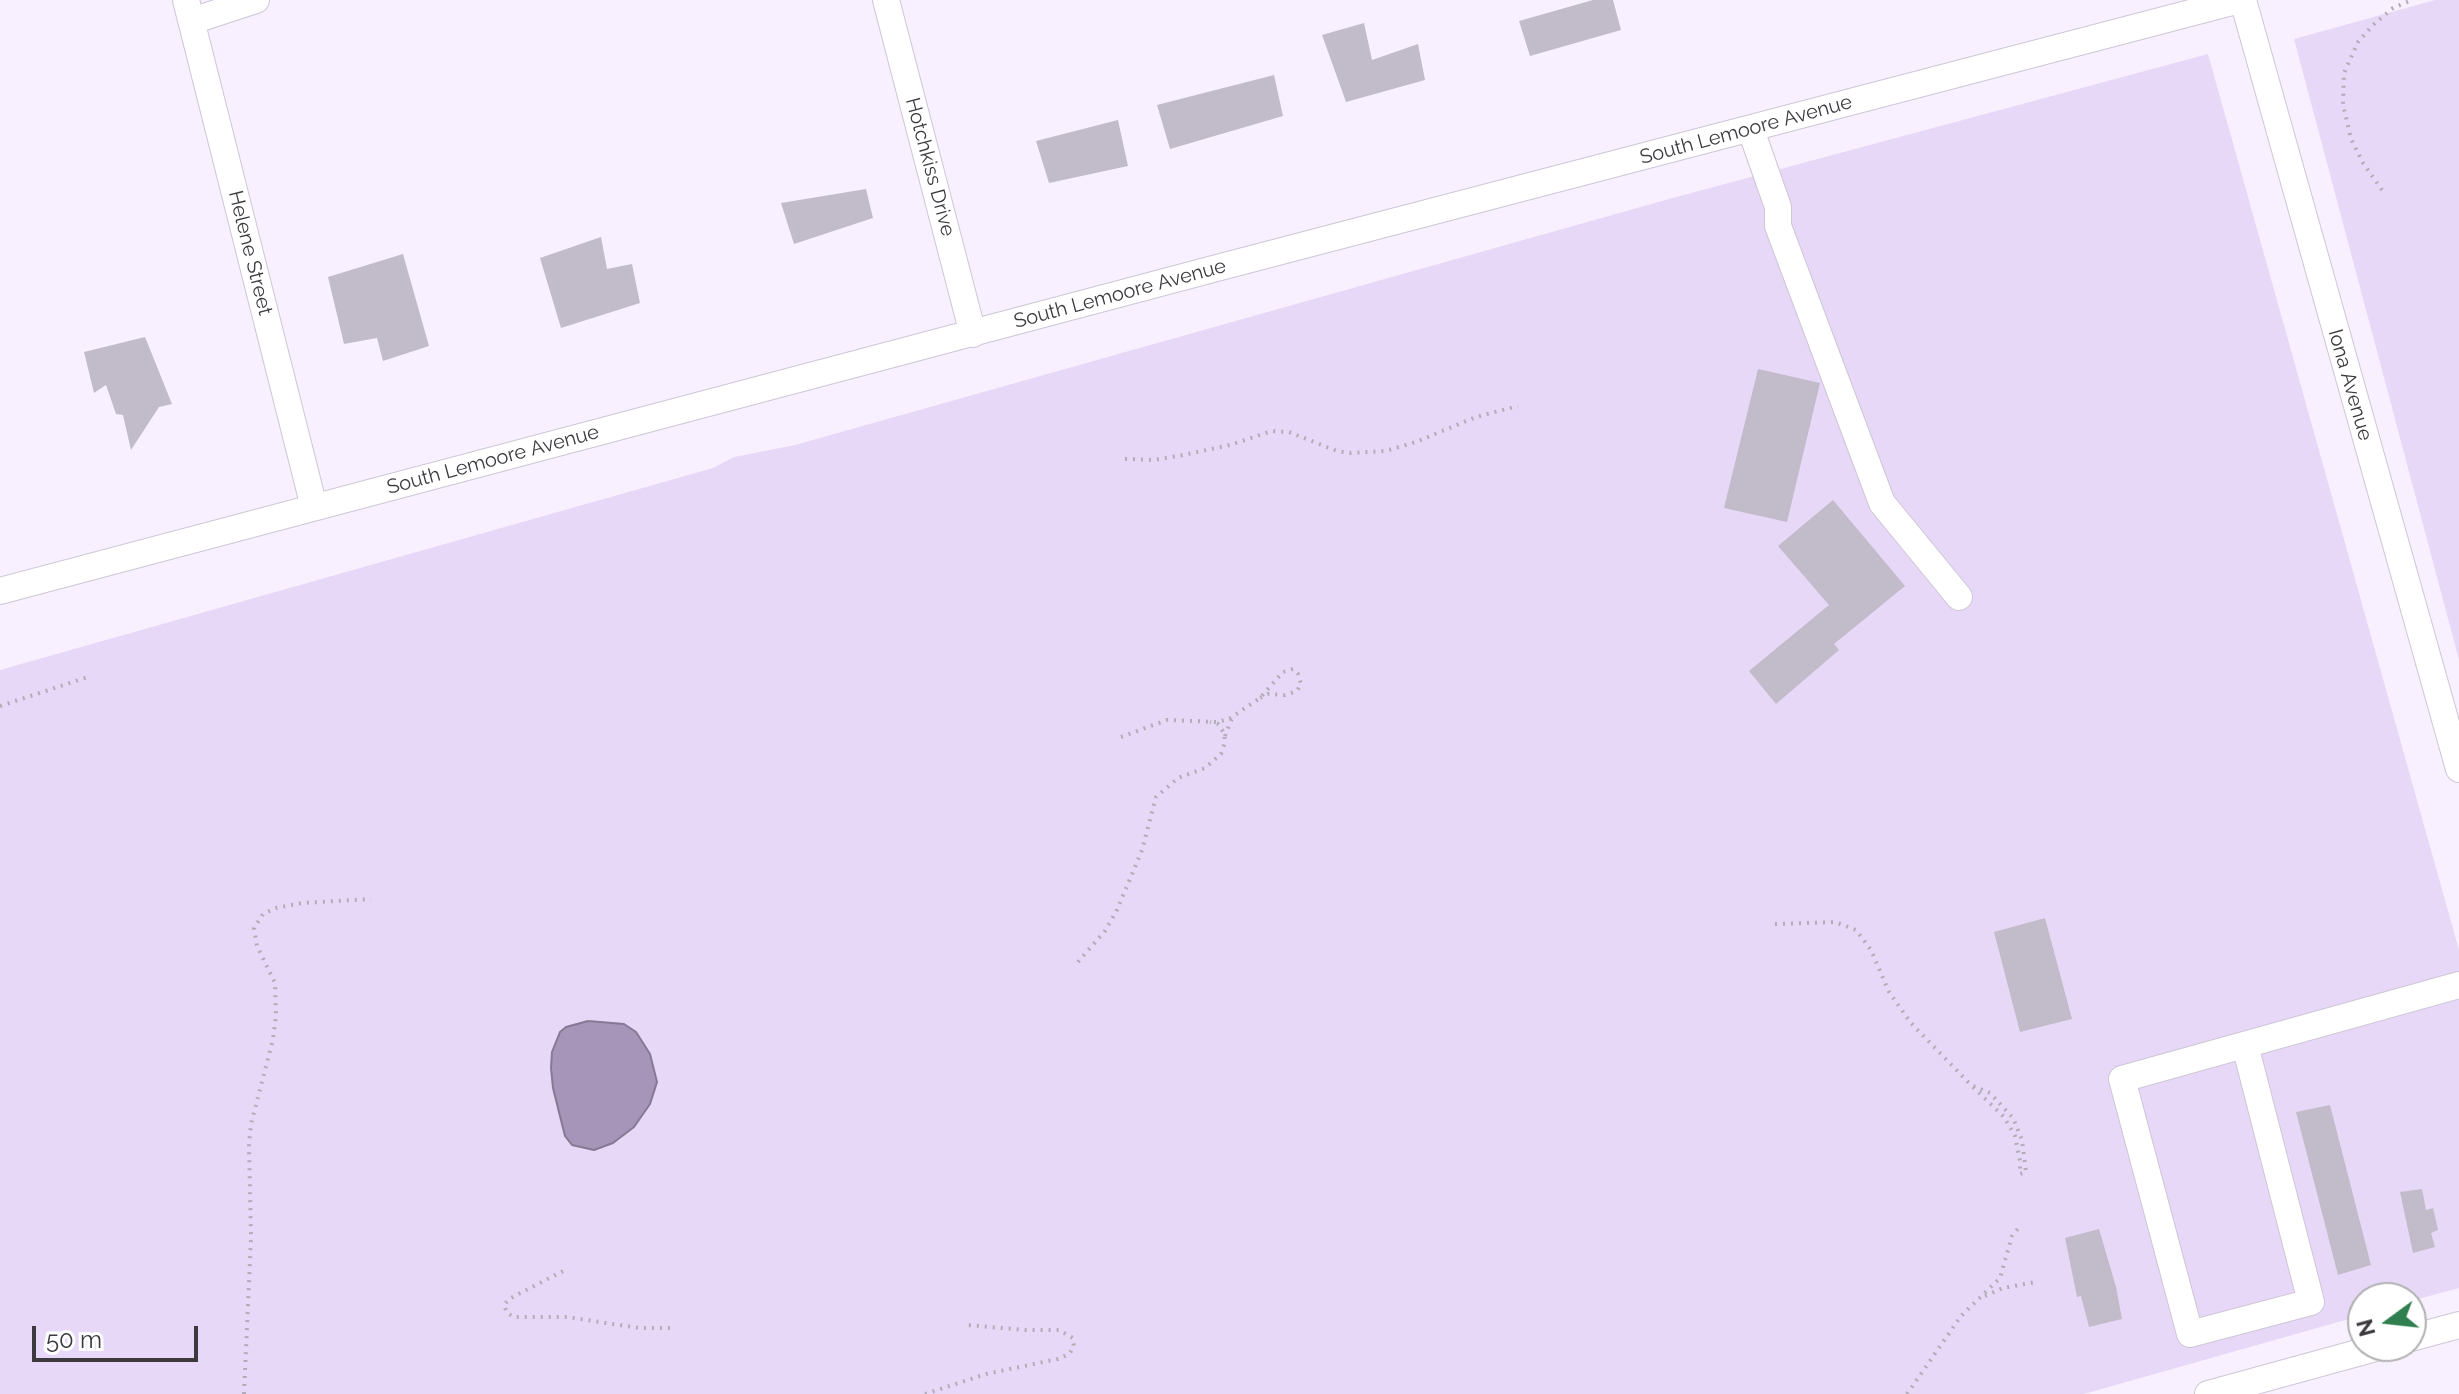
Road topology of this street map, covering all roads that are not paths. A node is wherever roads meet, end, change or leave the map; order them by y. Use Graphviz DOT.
graph roads {
  1 [pos="256,0"];
  2 [pos="886,0"];
  3 [pos="2242,0"];
  4 [pos="189,10"];
  5 [pos="1751,130"];
  6 [pos="973,334"];
  7 [pos="314,507"];
  8 [pos="0,591"];
  9 [pos="1959,597"];
  10 [pos="2459,769"];
  11 [pos="2459,985"];
  12 [pos="2245,1045"];
  13 [pos="2459,1325"];
  14 [pos="2427,1334"];
  15 [pos="2347,1356"];
  16 [pos="2208,1394"];
  1 -- 4 [label="street"];
  2 -- 6 [label="street, Hotchkiss Drive"];
  3 -- 5 [label="street, South Lemoore Avenue"];
  3 -- 10 [label="street, Iona Avenue"];
  4 -- 7 [label="street, Helene Street"];
  5 -- 6 [label="street, South Lemoore Avenue"];
  5 -- 9 [label="street"];
  6 -- 7 [label="street, South Lemoore Avenue"];
  7 -- 8 [label="street, South Lemoore Avenue"];
  11 -- 12 [label="street"];
  12 -- 12 [label="street"];
  13 -- 14 [label="street"];
  15 -- 16 [label="street"];
}
